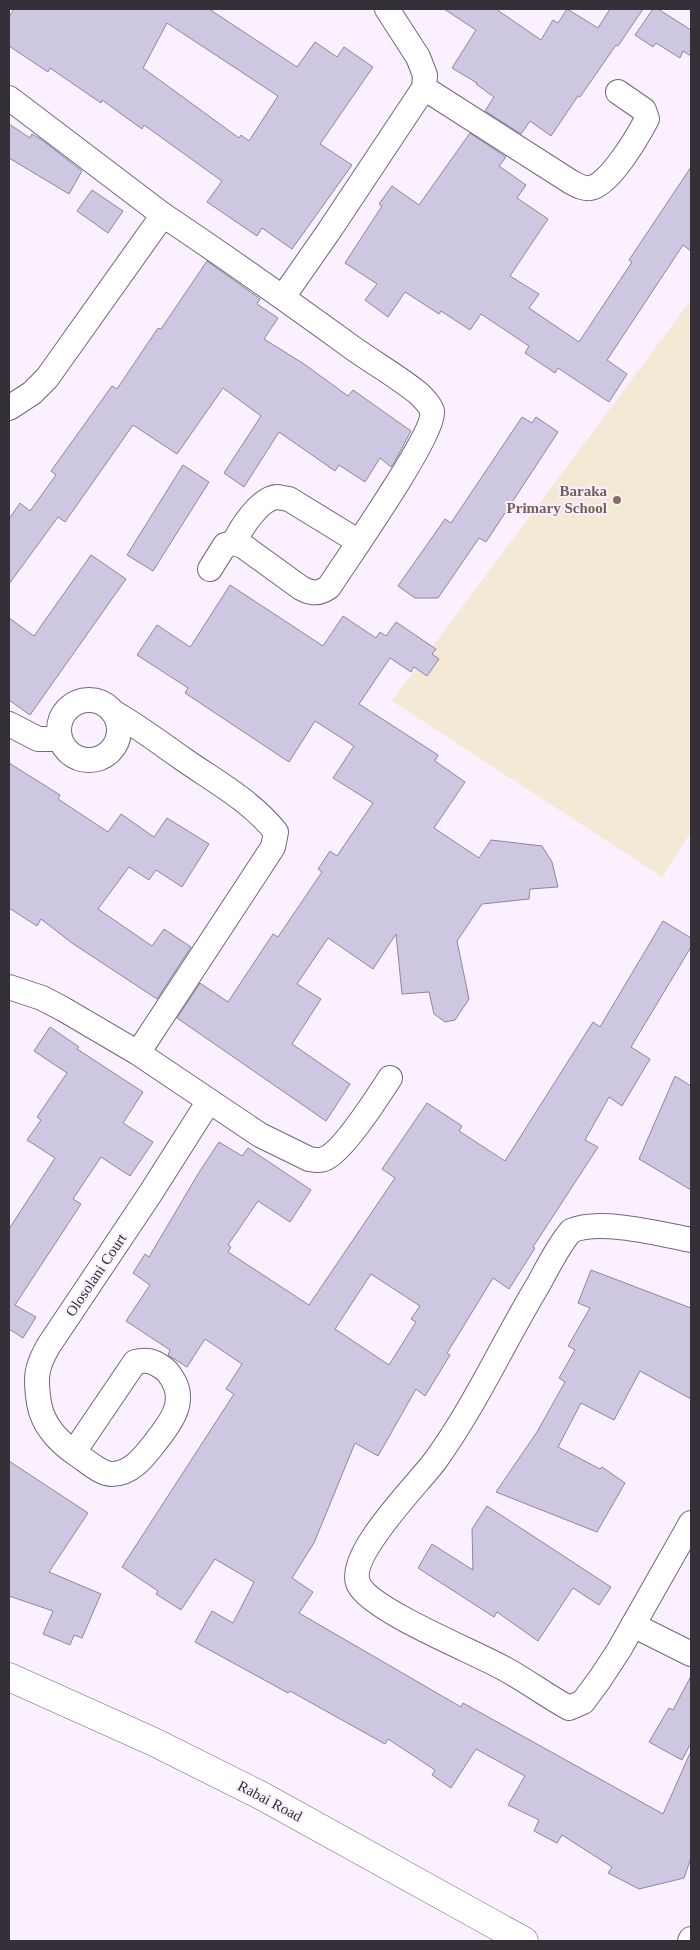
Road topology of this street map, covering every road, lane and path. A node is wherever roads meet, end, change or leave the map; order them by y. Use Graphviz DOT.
graph roads {
  1 [pos="387,9"];
  2 [pos="424,88"];
  3 [pos="618,92"];
  4 [pos="9,98"];
  5 [pos="163,215"];
  6 [pos="283,297"];
  7 [pos="9,408"];
  8 [pos="359,542"];
  9 [pos="234,543"];
  10 [pos="210,569"];
  11 [pos="113,712"];
  12 [pos="9,724"];
  13 [pos="60,739"];
  14 [pos="9,987"];
  15 [pos="138,1053"];
  16 [pos="390,1078"];
  17 [pos="209,1101"];
  18 [pos="691,1240"];
  19 [pos="74,1452"];
  20 [pos="691,1523"];
  21 [pos="632,1625"];
  22 [pos="691,1654"];
  23 [pos="9,1677"];
  24 [pos="524,1941"];
  1 -- 2 [label="street"];
  2 -- 3 [label="street"];
  2 -- 6 [label="street"];
  4 -- 5 [label="street"];
  5 -- 6 [label="street"];
  5 -- 7 [label="street"];
  6 -- 8 [label="street"];
  8 -- 9 [label="street"];
  8 -- 9 [label="street"];
  9 -- 10 [label="street"];
  11 -- 13 [label="street"];
  11 -- 13 [label="street"];
  11 -- 15 [label="street"];
  12 -- 13 [label="street"];
  14 -- 15 [label="street"];
  15 -- 17 [label="street"];
  16 -- 17 [label="street"];
  17 -- 19 [label="street, Olosolani Court"];
  18 -- 21 [label="street"];
  19 -- 19 [label="street, Olosolani Court"];
  20 -- 21 [label="street"];
  21 -- 22 [label="street"];
  23 -- 24 [label="main road, Rabai Road"];
}
